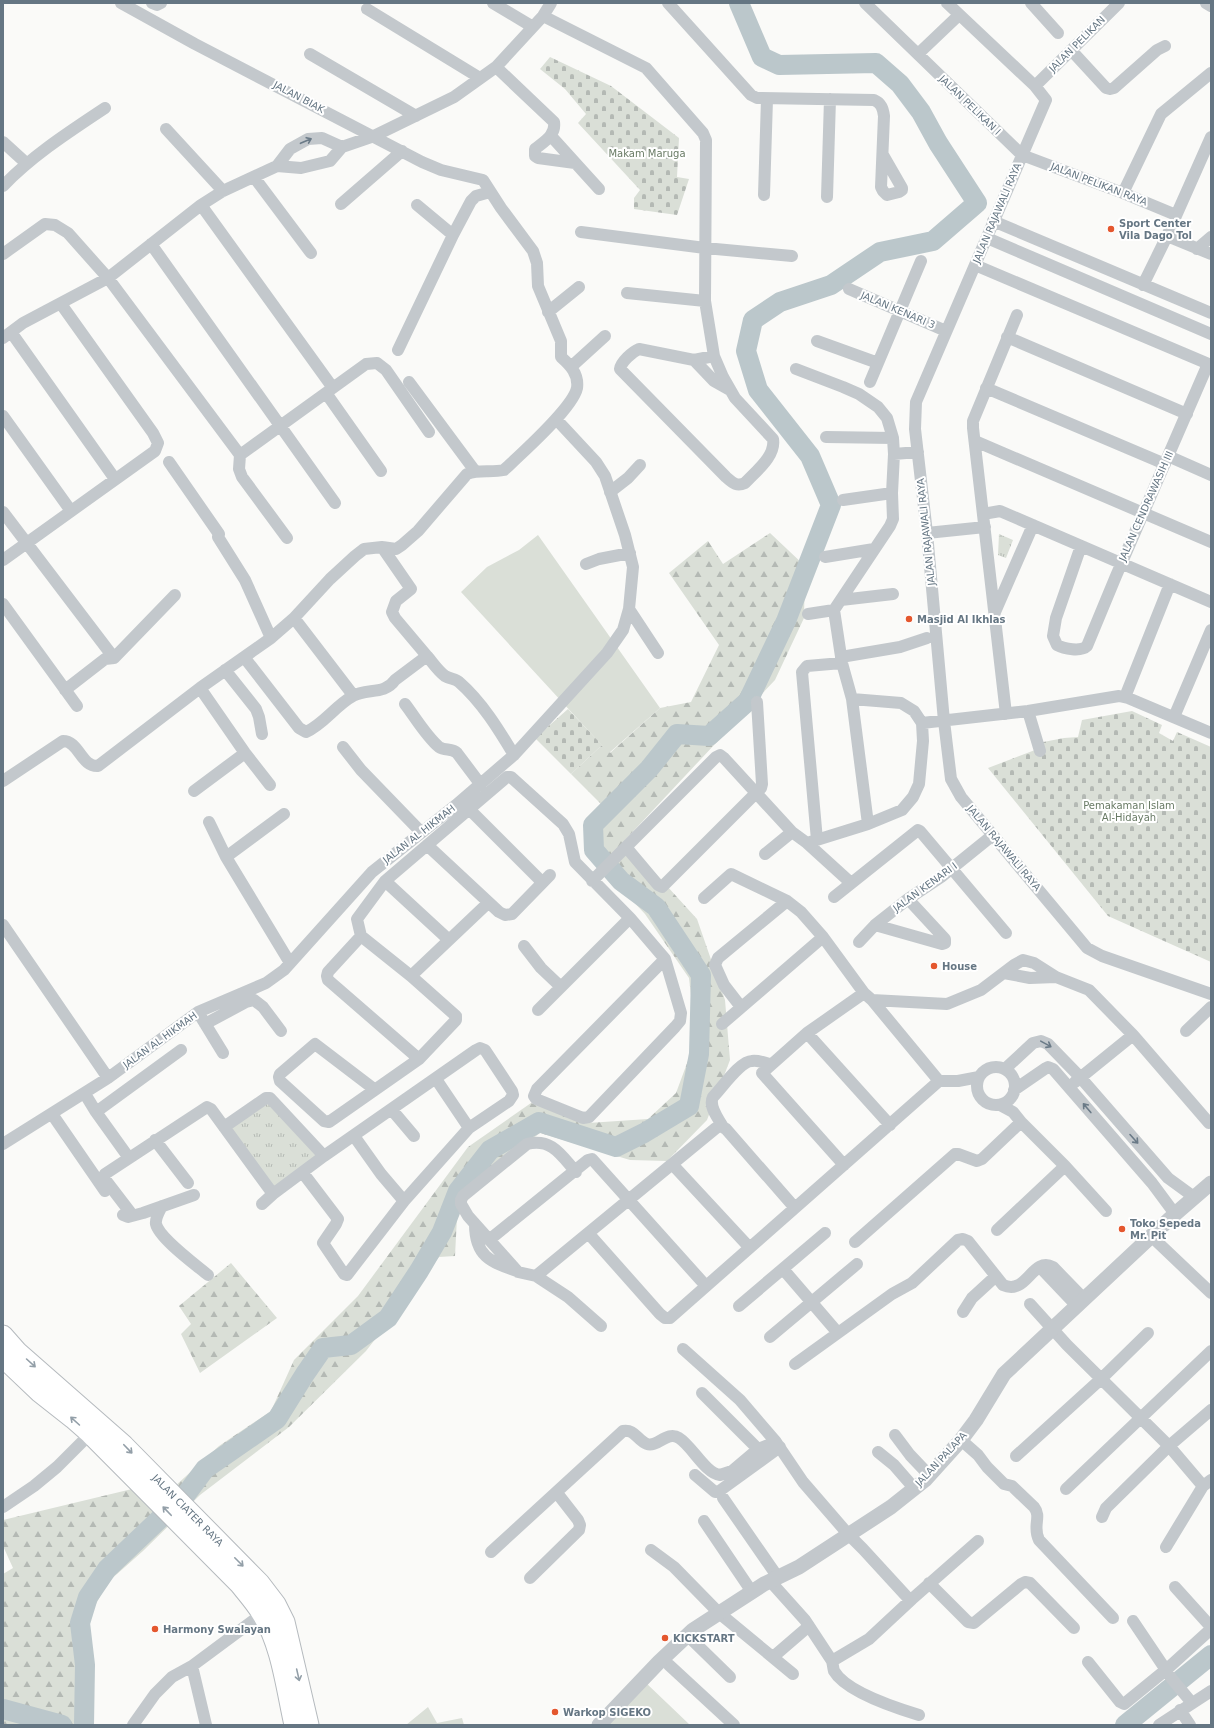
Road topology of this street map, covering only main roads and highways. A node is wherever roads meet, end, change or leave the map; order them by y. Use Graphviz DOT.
graph roads {
  1 [pos="3,1335"];
  2 [pos="3,1358"];
  3 [pos="159,1492"];
  4 [pos="186,1520"];
  5 [pos="294,1725"];
  6 [pos="309,1725"];
  1 -- 3 [label="main road, JALAN CIATER RAYA, one-way"];
  3 -- 2 [label="main road, JALAN CIATER RAYA, one-way"];
  3 -- 4 [label="main road, JALAN CIATER RAYA"];
  4 -- 5 [label="main road, JALAN CIATER RAYA"];
  4 -- 6 [label="main road, JALAN CIATER RAYA, one-way"];
}
